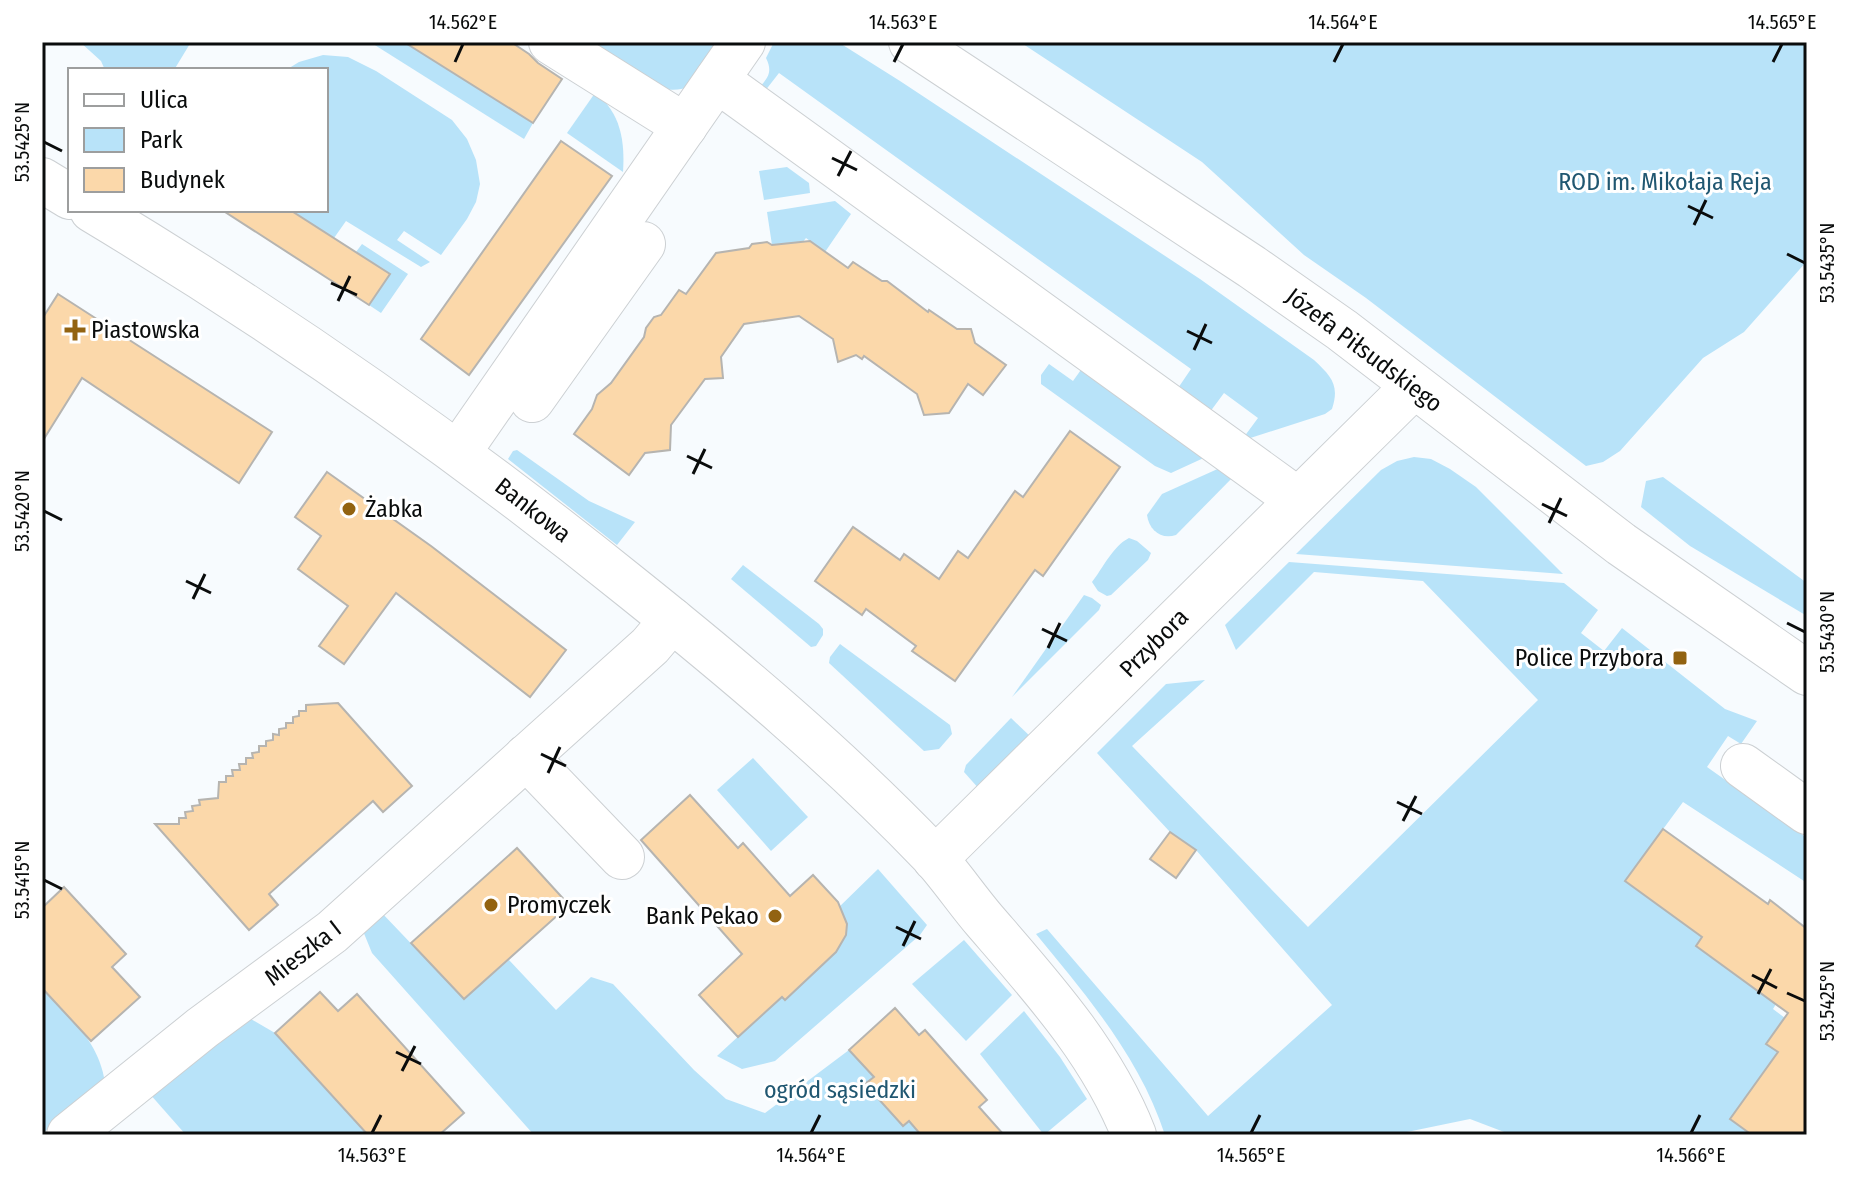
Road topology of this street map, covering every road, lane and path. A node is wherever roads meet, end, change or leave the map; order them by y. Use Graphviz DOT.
graph roads {
  1 [pos="551,42"];
  2 [pos="743,42"];
  3 [pos="911,42"];
  4 [pos="717,80"];
  5 [pos="685,126"];
  6 [pos="42,180"];
  7 [pos="68,196"];
  8 [pos="95,212"];
  9 [pos="643,244"];
  10 [pos="1414,386"];
  11 [pos="488,410"];
  12 [pos="458,453"];
  13 [pos="1298,500"];
  14 [pos="672,620"];
  15 [pos="1807,673"];
  16 [pos="526,757"];
  17 [pos="1743,766"];
  18 [pos="1807,812"];
  19 [pos="622,857"];
  20 [pos="935,859"];
  21 [pos="69,1135"];
  22 [pos="1134,1135"];
  1 -- 5 [label="street"];
  2 -- 4 [label="street"];
  3 -- 10 [label="street, Józefa Piłsudskiego"];
  4 -- 5 [label="street"];
  4 -- 13 [label="street"];
  5 -- 11 [label="street"];
  6 -- 7 [label="street"];
  8 -- 12 [label="street, Bankowa"];
  9 -- 11 [label="street"];
  10 -- 13 [label="street, Przybora"];
  10 -- 15 [label="street, Józefa Piłsudskiego"];
  11 -- 12 [label="street"];
  12 -- 14 [label="street, Bankowa"];
  13 -- 20 [label="street, Przybora"];
  14 -- 16 [label="street, Mieszka I"];
  14 -- 20 [label="street, Bankowa"];
  16 -- 19 [label="street"];
  16 -- 21 [label="street, Mieszka I"];
  17 -- 18 [label="street"];
  20 -- 22 [label="street"];
}
